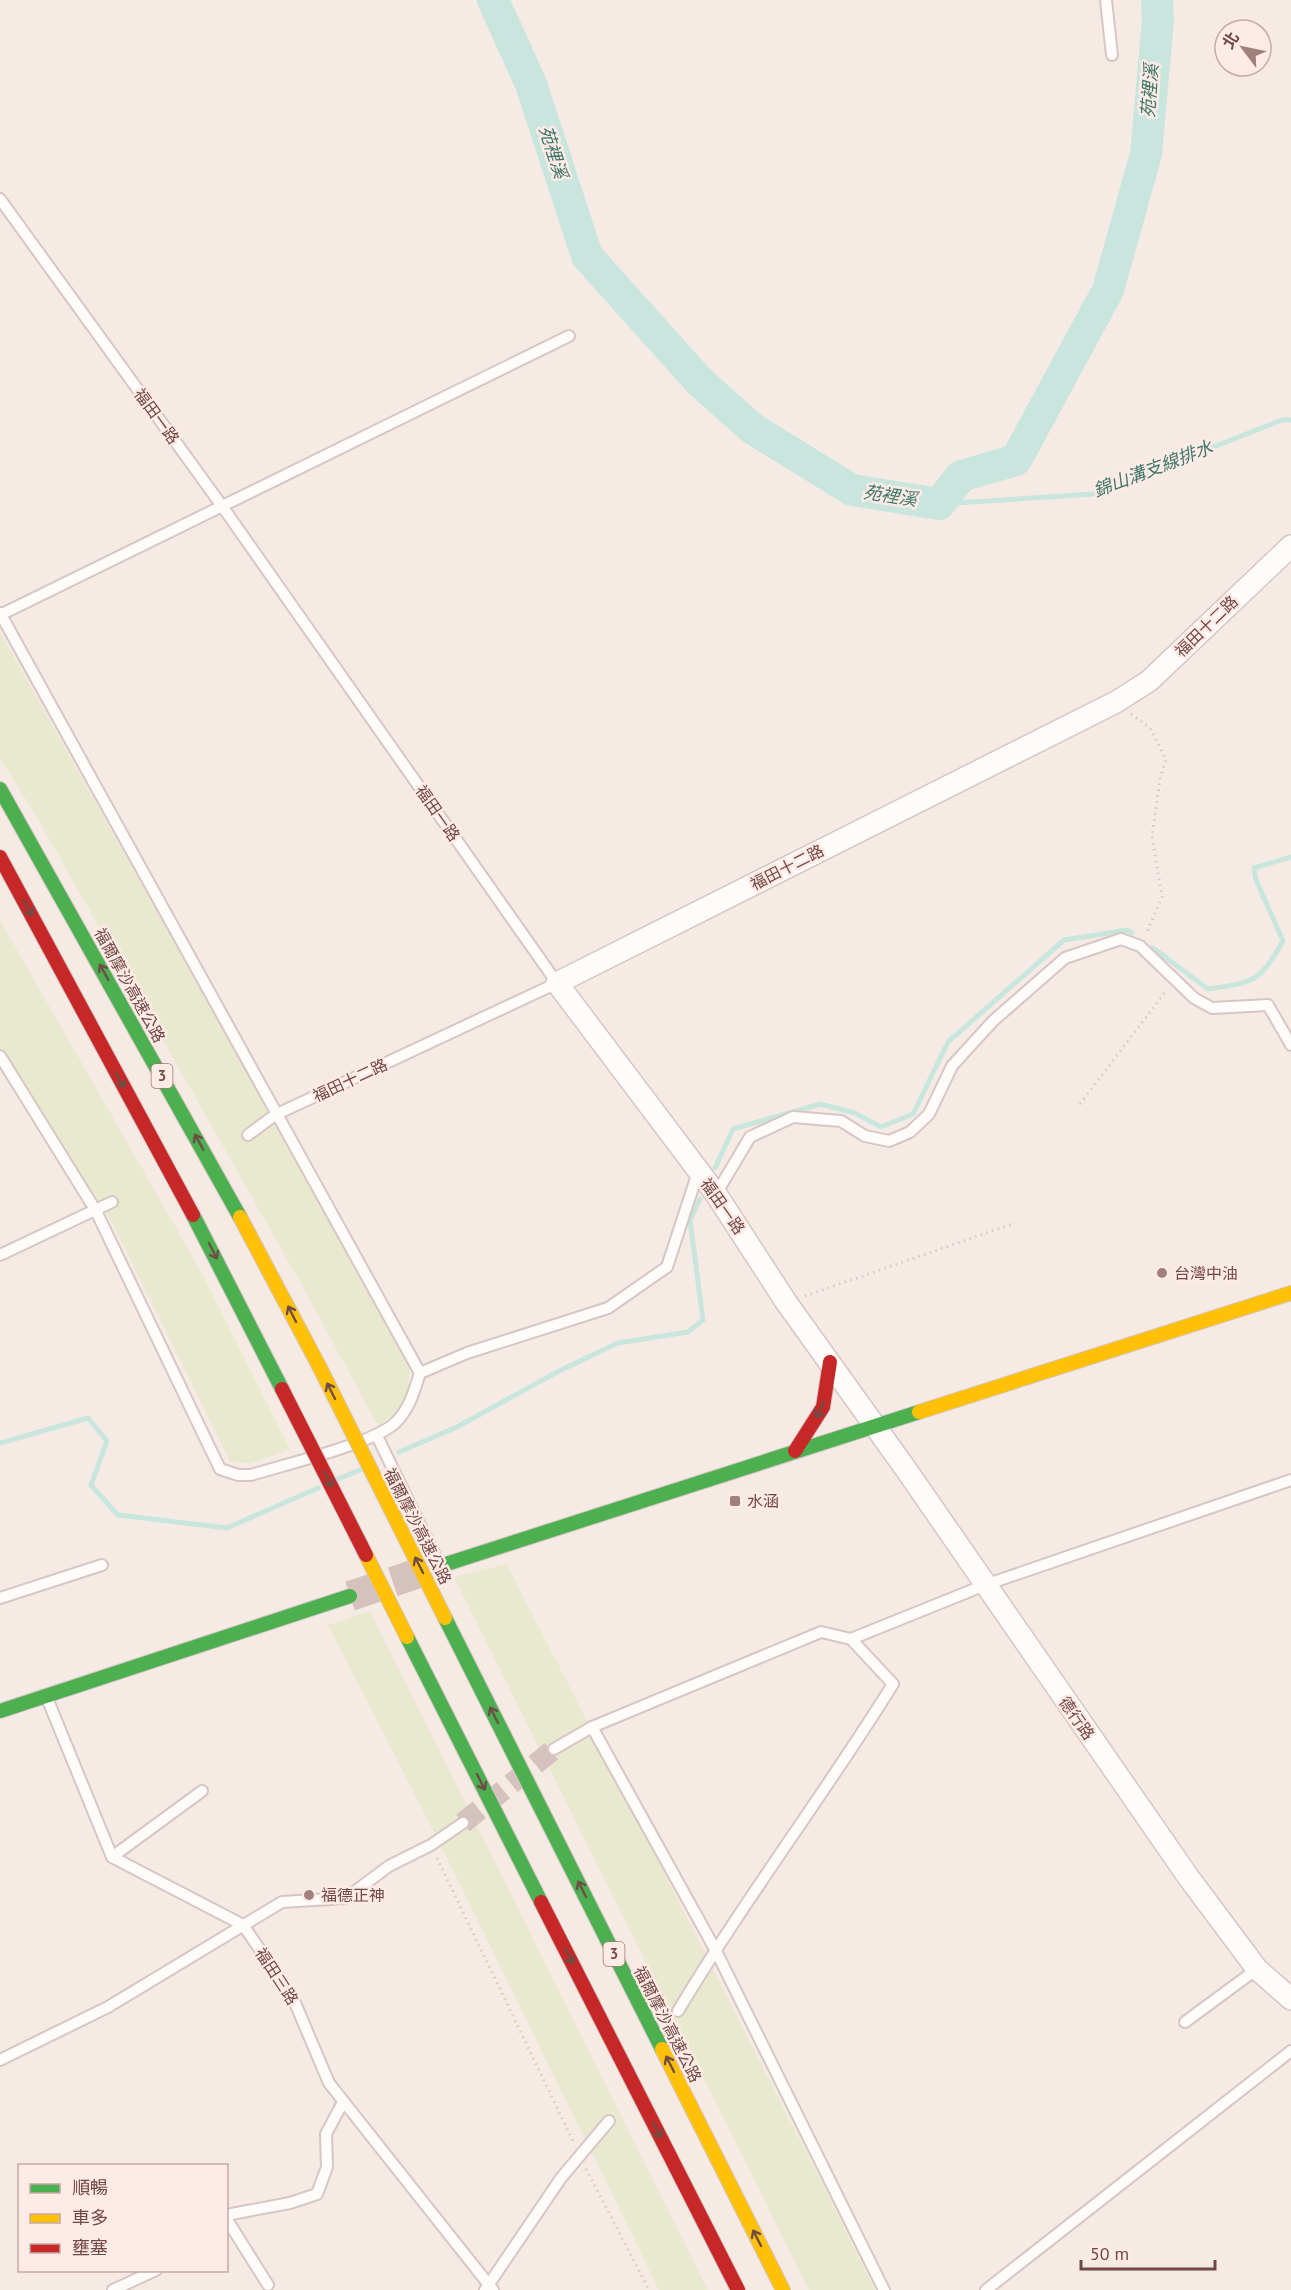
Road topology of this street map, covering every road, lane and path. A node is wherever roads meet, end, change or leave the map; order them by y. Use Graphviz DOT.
graph roads {
  1 [pos="1106,0"];
  2 [pos="1112,55"];
  3 [pos="0,199"];
  4 [pos="569,336"];
  5 [pos="222,506"];
  6 [pos="1291,546"];
  7 [pos="0,614"];
  8 [pos="1116,702"];
  9 [pos="0,789"];
  10 [pos="0,857"];
  11 [pos="1140,946"];
  12 [pos="1174,980"];
  13 [pos="557,983"];
  14 [pos="1291,1045"];
  15 [pos="0,1056"];
  16 [pos="1080,1104"];
  17 [pos="275,1114"];
  18 [pos="248,1135"];
  19 [pos="698,1172"];
  20 [pos="716,1194"];
  21 [pos="112,1202"];
  22 [pos="96,1211"];
  23 [pos="1015,1223"];
  24 [pos="0,1255"];
  25 [pos="1291,1293"];
  26 [pos="786,1302"];
  27 [pos="830,1362"];
  28 [pos="420,1373"];
  29 [pos="876,1426"];
  30 [pos="377,1436"];
  31 [pos="795,1451"];
  32 [pos="1291,1480"];
  33 [pos="102,1565"];
  34 [pos="440,1566"];
  35 [pos="985,1585"];
  36 [pos="350,1596"];
  37 [pos="0,1598"];
  38 [pos="851,1639"];
  39 [pos="46,1695"];
  40 [pos="0,1711"];
  41 [pos="592,1727"];
  42 [pos="554,1749"];
  43 [pos="202,1791"];
  44 [pos="463,1823"];
  45 [pos="431,1845"];
  46 [pos="112,1857"];
  47 [pos="243,1925"];
  48 [pos="715,1949"];
  49 [pos="1257,1969"];
  50 [pos="1291,2000"];
  51 [pos="678,2010"];
  52 [pos="1185,2022"];
  53 [pos="1291,2051"];
  54 [pos="0,2060"];
  55 [pos="343,2102"];
  56 [pos="609,2121"];
  57 [pos="580,2156"];
  58 [pos="228,2217"];
  59 [pos="228,2220"];
  60 [pos="154,2272"];
  61 [pos="268,2285"];
  62 [pos="489,2289"];
  63 [pos="112,2290"];
  64 [pos="649,2290"];
  65 [pos="738,2290"];
  66 [pos="783,2290"];
  67 [pos="884,2290"];
  68 [pos="986,2290"];
  1 -- 2 [label="lane"];
  3 -- 5 [label="lane, 福田一路"];
  4 -- 5 [label="lane"];
  5 -- 7 [label="lane"];
  5 -- 13 [label="lane, 福田一路"];
  6 -- 8 [label="street, 福田十二路"];
  7 -- 17 [label="lane"];
  8 -- 11 [label="path"];
  8 -- 13 [label="street, 福田十二路"];
  66 -- 9 [label="main road, 福爾摩沙高速公路 / 3, one-way, bridge"];
  10 -- 65 [label="main road, 3, one-way, bridge"];
  11 -- 12 [label="lane"];
  11 -- 20 [label="lane"];
  12 -- 14 [label="lane"];
  12 -- 16 [label="path"];
  13 -- 17 [label="lane, 福田十二路"];
  13 -- 19 [label="street, 福田一路"];
  15 -- 22 [label="lane"];
  17 -- 18 [label="lane, 福田十二路"];
  17 -- 28 [label="lane"];
  19 -- 20 [label="street, 福田一路"];
  19 -- 28 [label="lane"];
  20 -- 26 [label="street, 福田一路"];
  21 -- 22 [label="lane"];
  22 -- 24 [label="lane"];
  22 -- 30 [label="lane"];
  23 -- 26 [label="path"];
  25 -- 29 [label="main road"];
  26 -- 27 [label="street, 福田一路"];
  27 -- 29 [label="street, 福田一路"];
  27 -- 31 [label="main road, one-way"];
  28 -- 30 [label="lane"];
  29 -- 31 [label="main road"];
  29 -- 35 [label="street, 德行路"];
  30 -- 34 [label="lane"];
  31 -- 34 [label="main road"];
  32 -- 35 [label="lane"];
  33 -- 37 [label="lane"];
  35 -- 38 [label="lane"];
  35 -- 49 [label="street, 德行路"];
  36 -- 39 [label="main road"];
  38 -- 41 [label="lane"];
  38 -- 48 [label="lane"];
  39 -- 40 [label="main road"];
  39 -- 46 [label="lane"];
  41 -- 42 [label="lane"];
  41 -- 48 [label="lane"];
  43 -- 46 [label="lane"];
  44 -- 45 [label="lane"];
  45 -- 47 [label="lane"];
  45 -- 57 [label="path"];
  46 -- 47 [label="lane, 福田三路"];
  47 -- 54 [label="lane"];
  47 -- 55 [label="lane, 福田三路"];
  48 -- 51 [label="lane"];
  48 -- 67 [label="lane"];
  49 -- 50 [label="street, 德行路"];
  49 -- 52 [label="lane"];
  53 -- 68 [label="lane"];
  55 -- 58 [label="lane"];
  55 -- 62 [label="lane, 福田三路"];
  56 -- 57 [label="lane"];
  57 -- 62 [label="lane"];
  57 -- 64 [label="path"];
  59 -- 61 [label="lane"];
  60 -- 63 [label="lane"];
}
